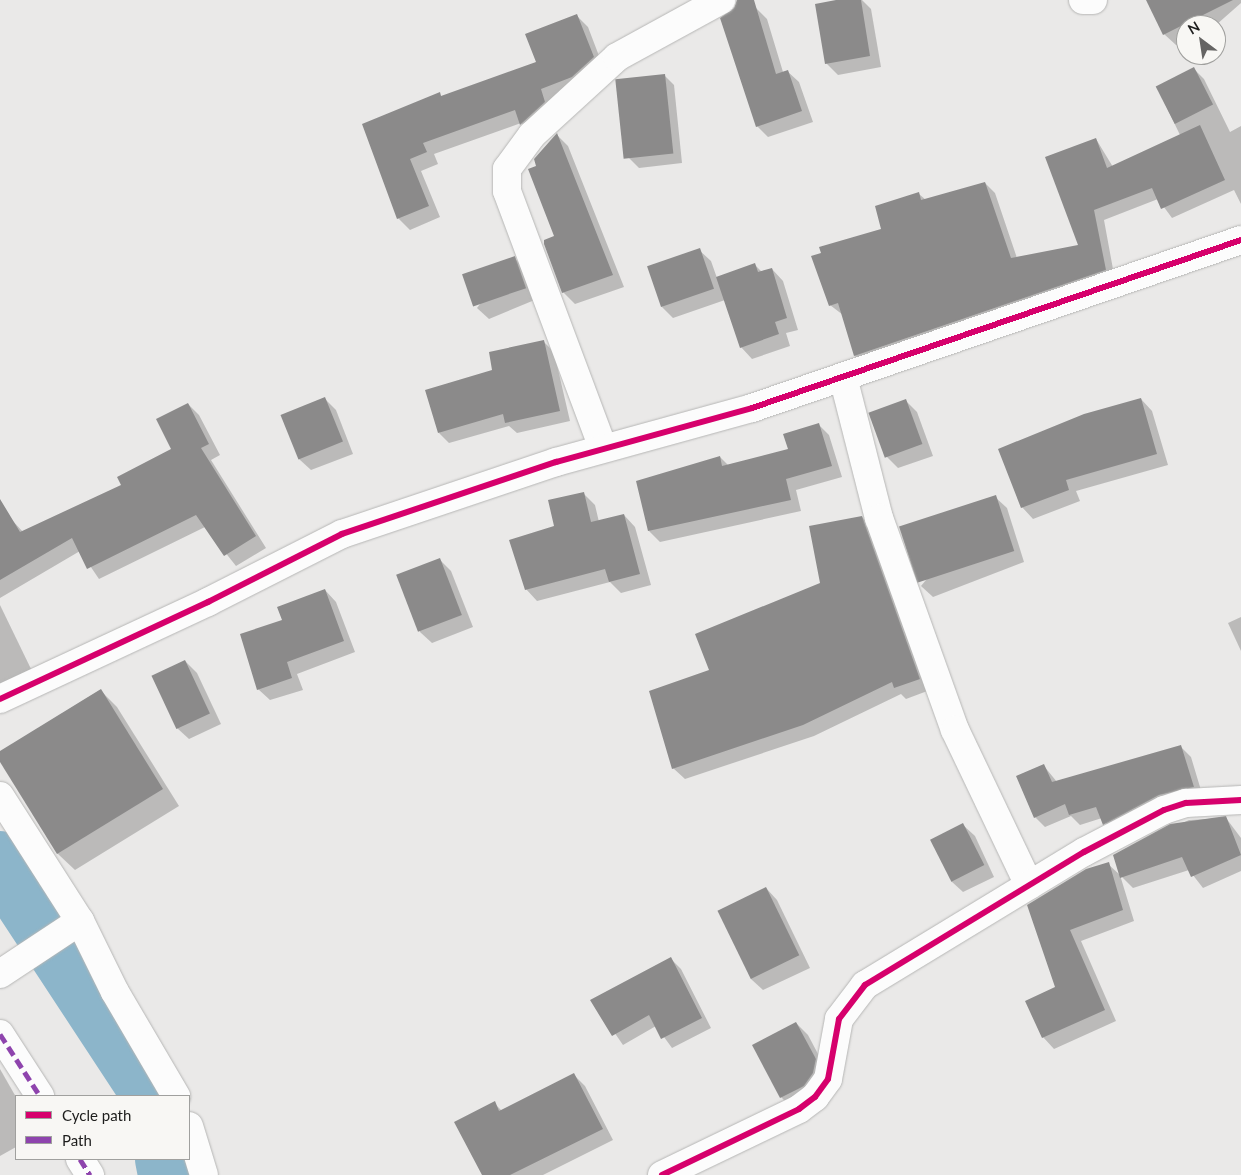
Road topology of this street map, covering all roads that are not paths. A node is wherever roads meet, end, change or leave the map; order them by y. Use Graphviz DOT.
graph roads {
  1 [pos="721,0"];
  2 [pos="1083,0"];
  3 [pos="1093,0"];
  4 [pos="1241,240"];
  5 [pos="843,377"];
  6 [pos="603,448"];
  7 [pos="0,699"];
  8 [pos="0,796"];
  9 [pos="1241,800"];
  10 [pos="1029,885"];
  11 [pos="72,926"];
  12 [pos="6,970"];
  13 [pos="0,1034"];
  14 [pos="39,1095"];
  15 [pos="175,1095"];
  16 [pos="190,1129"];
  17 [pos="81,1160"];
  18 [pos="90,1175"];
  19 [pos="204,1175"];
  20 [pos="662,1175"];
  1 -- 6 [label="street"];
  2 -- 3 [label="street"];
  4 -- 5 [label="street"];
  5 -- 6 [label="street"];
  5 -- 10 [label="street"];
  6 -- 7 [label="street"];
  8 -- 11 [label="street"];
  9 -- 10 [label="street"];
  10 -- 20 [label="street"];
  11 -- 12 [label="street"];
  11 -- 15 [label="street"];
  13 -- 14 [label="street"];
  16 -- 19 [label="street"];
  17 -- 18 [label="street"];
}
